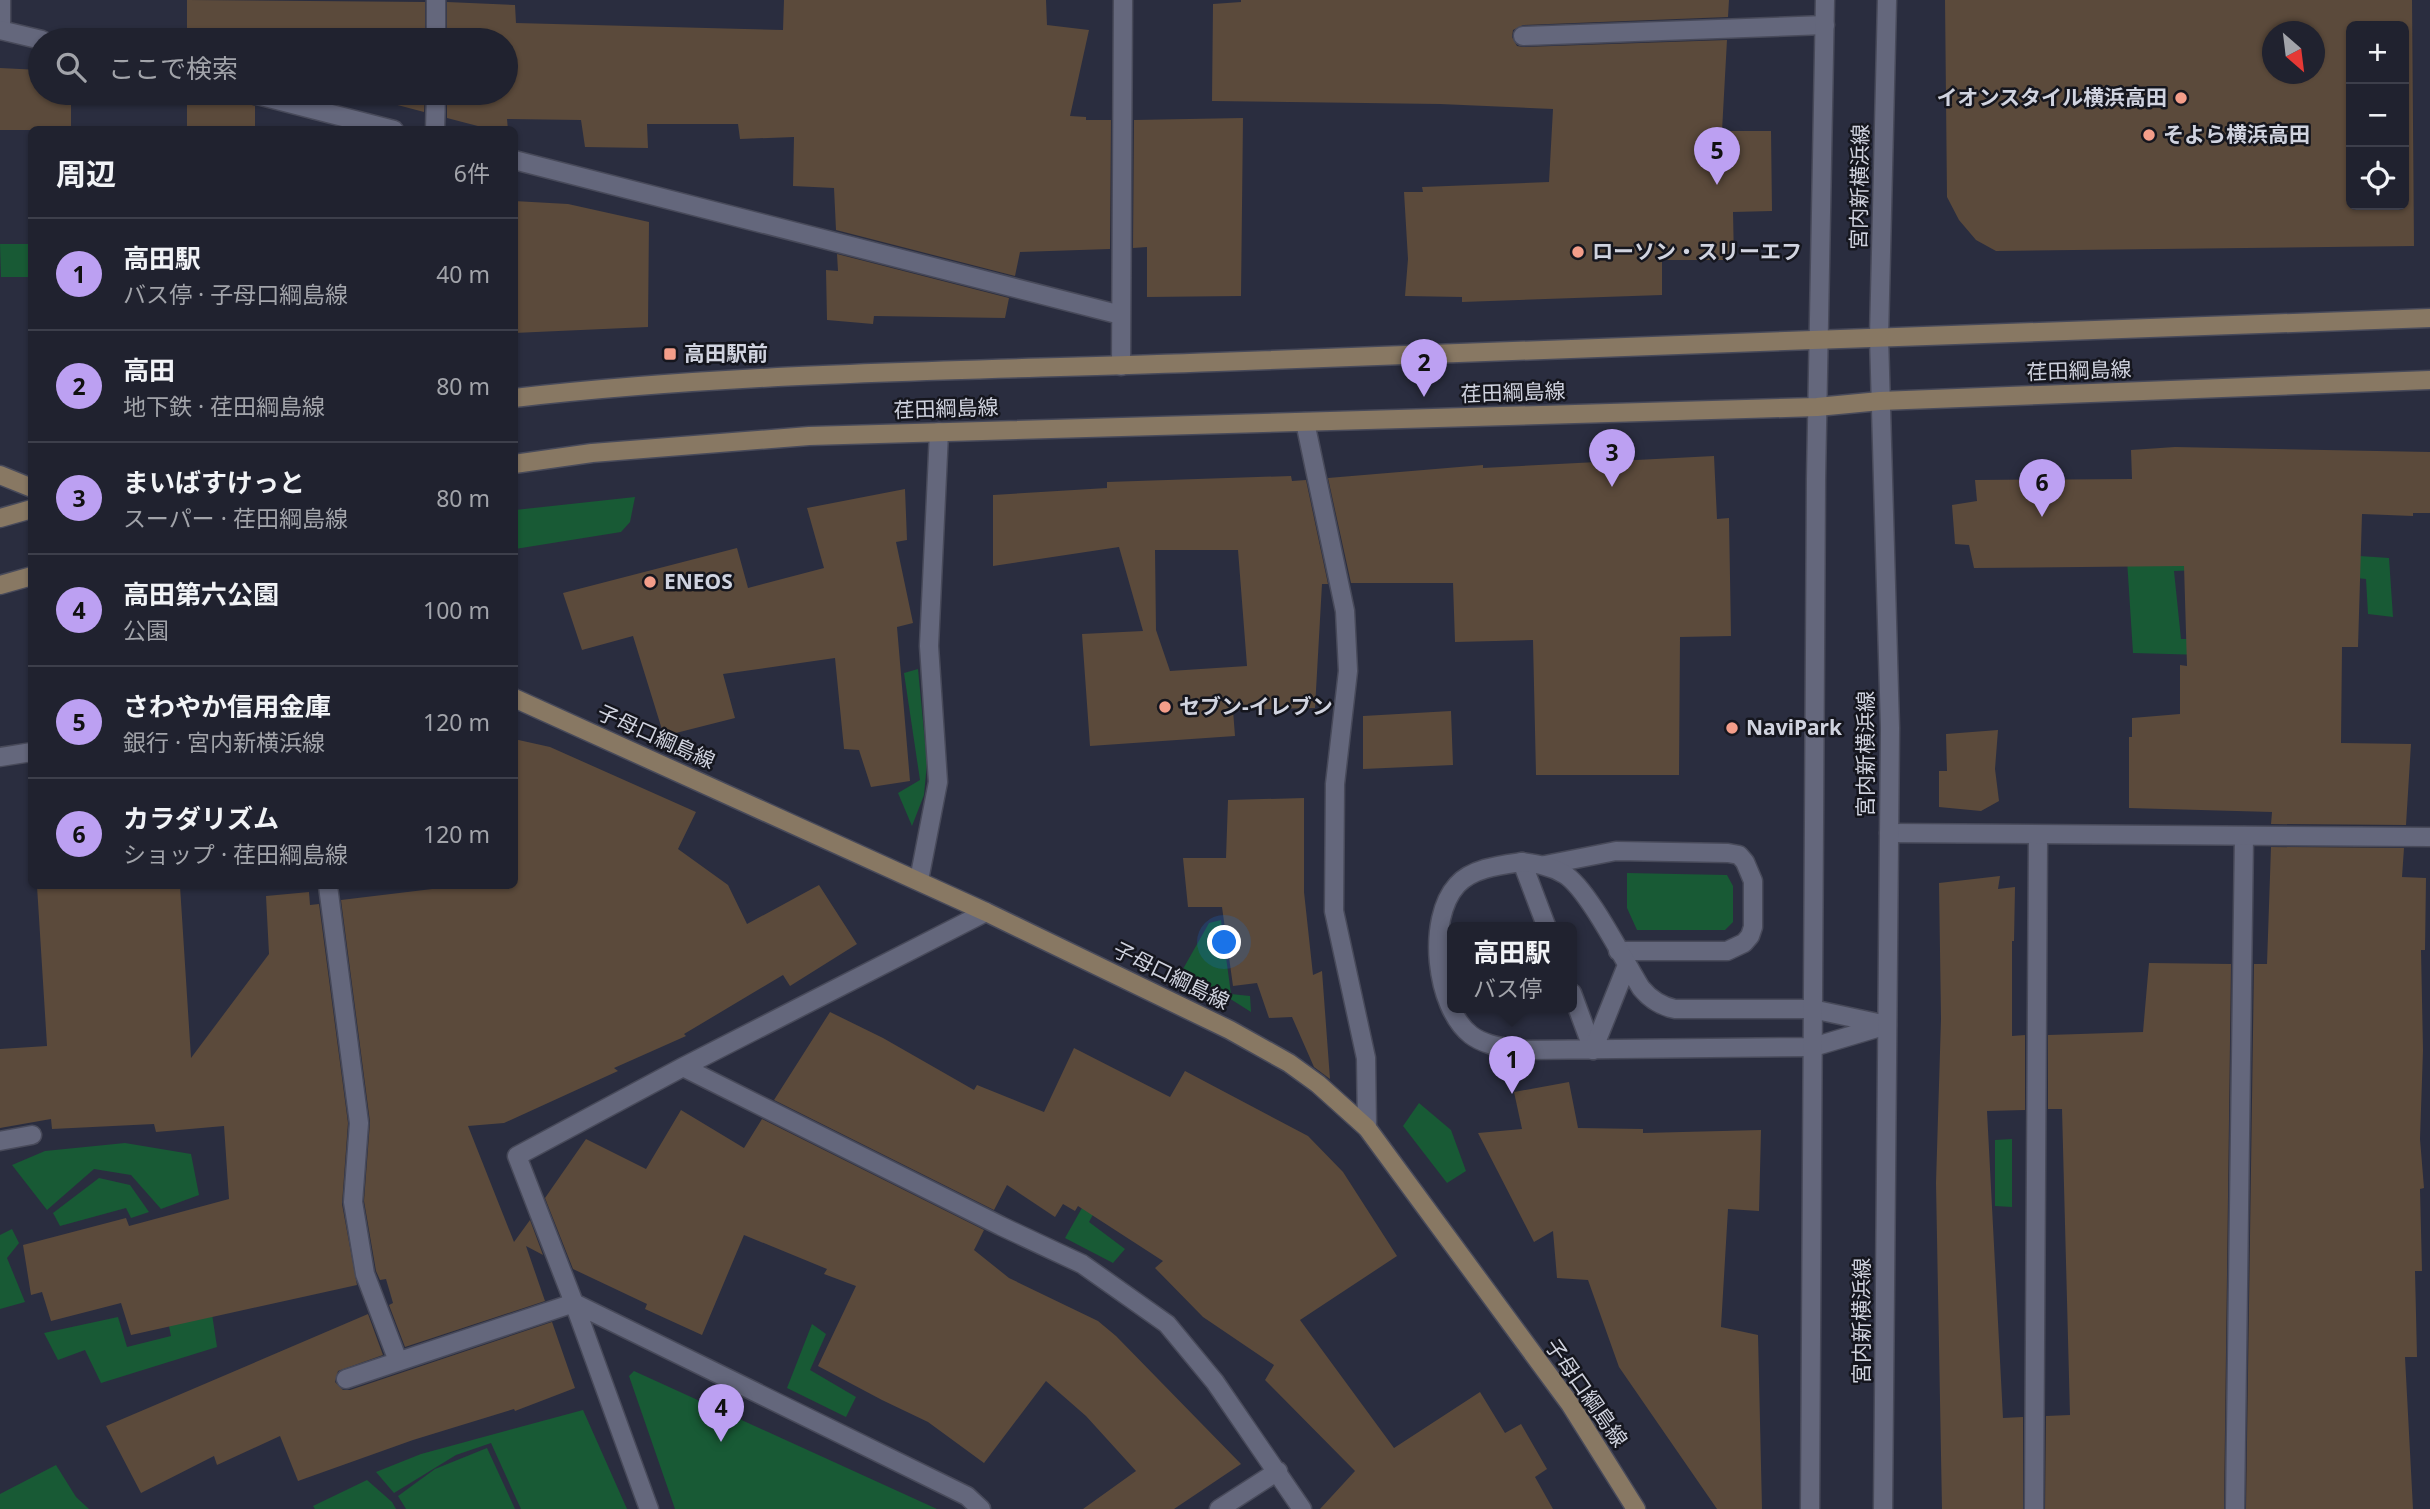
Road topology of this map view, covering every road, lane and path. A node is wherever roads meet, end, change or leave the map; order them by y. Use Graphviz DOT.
graph roads {
  1 [pos="1,0"];
  2 [pos="436,0"];
  3 [pos="1123,0"];
  4 [pos="1825,0"];
  5 [pos="1887,0"];
  6 [pos="1825,25"];
  7 [pos="436,28"];
  8 [pos="0,30"];
  9 [pos="1523,36"];
  10 [pos="28,37"];
  11 [pos="296,105"];
  12 [pos="436,105"];
  13 [pos="378,126"];
  14 [pos="436,126"];
  15 [pos="518,161"];
  16 [pos="1121,315"];
  17 [pos="2430,318"];
  18 [pos="1879,337"];
  19 [pos="1818,339"];
  20 [pos="1121,366"];
  21 [pos="2430,380"];
  22 [pos="518,398"];
  23 [pos="1880,401"];
  24 [pos="1817,407"];
  25 [pos="1305,422"];
  26 [pos="939,432"];
  27 [pos="518,463"];
  28 [pos="0,475"];
  29 [pos="28,486"];
  30 [pos="28,510"];
  31 [pos="0,518"];
  32 [pos="28,577"];
  33 [pos="0,585"];
  34 [pos="518,700"];
  35 [pos="28,753"];
  36 [pos="0,757"];
  37 [pos="1889,833"];
  38 [pos="2038,836"];
  39 [pos="2244,836"];
  40 [pos="2430,837"];
  41 [pos="1522,862"];
  42 [pos="1545,865"];
  43 [pos="919,880"];
  44 [pos="328,889"];
  45 [pos="986,912"];
  46 [pos="1545,922"];
  47 [pos="1623,958"];
  48 [pos="1447,994"];
  49 [pos="1577,1007"];
  50 [pos="1812,1009"];
  51 [pos="1455,1013"];
  52 [pos="1887,1025"];
  53 [pos="1812,1047"];
  54 [pos="1593,1050"];
  55 [pos="683,1067"];
  56 [pos="1367,1128"];
  57 [pos="32,1135"];
  58 [pos="0,1141"];
  59 [pos="574,1303"];
  60 [pos="398,1361"];
  61 [pos="346,1379"];
  62 [pos="1278,1471"];
  63 [pos="649,1509"];
  64 [pos="981,1509"];
  65 [pos="1219,1509"];
  66 [pos="1302,1509"];
  67 [pos="1636,1509"];
  68 [pos="1810,1509"];
  69 [pos="1883,1509"];
  70 [pos="2034,1509"];
  71 [pos="2235,1509"];
  1 -- 8 [label="street"];
  2 -- 7 [label="street"];
  3 -- 16 [label="street"];
  4 -- 6 [label="street, 宮内新横浜線"];
  5 -- 18 [label="street, 宮内新横浜線"];
  6 -- 9 [label="street"];
  6 -- 19 [label="street, 宮内新横浜線"];
  8 -- 10 [label="street"];
  11 -- 13 [label="street"];
  12 -- 14 [label="street"];
  15 -- 16 [label="street"];
  16 -- 20 [label="street"];
  17 -- 18 [label="main road, 荏田綱島線"];
  18 -- 19 [label="main road, 荏田綱島線"];
  18 -- 23 [label="street, 宮内新横浜線"];
  19 -- 20 [label="main road, 荏田綱島線"];
  19 -- 24 [label="street, 宮内新横浜線"];
  20 -- 22 [label="main road, 荏田綱島線"];
  21 -- 23 [label="main road, 荏田綱島線"];
  23 -- 24 [label="main road, 荏田綱島線"];
  23 -- 37 [label="street, 宮内新横浜線"];
  24 -- 25 [label="main road, 荏田綱島線"];
  24 -- 50 [label="street, 宮内新横浜線"];
  25 -- 26 [label="main road, 荏田綱島線"];
  25 -- 56 [label="street"];
  26 -- 27 [label="main road, 荏田綱島線"];
  26 -- 43 [label="street"];
  28 -- 29 [label="main road"];
  30 -- 31 [label="main road"];
  32 -- 33 [label="main road"];
  34 -- 43 [label="main road, 子母口綱島線"];
  35 -- 36 [label="street"];
  37 -- 38 [label="street"];
  37 -- 52 [label="street, 宮内新横浜線"];
  38 -- 39 [label="street"];
  38 -- 70 [label="street"];
  39 -- 40 [label="street"];
  39 -- 71 [label="street"];
  41 -- 42 [label="street"];
  41 -- 46 [label="street"];
  41 -- 48 [label="street"];
  42 -- 47 [label="street"];
  42 -- 47 [label="street"];
  43 -- 45 [label="main road, 子母口綱島線"];
  44 -- 60 [label="street"];
  45 -- 55 [label="street"];
  45 -- 56 [label="main road, 子母口綱島線"];
  47 -- 50 [label="street"];
  47 -- 54 [label="street"];
  49 -- 54 [label="street"];
  50 -- 52 [label="street"];
  50 -- 53 [label="street, 宮内新横浜線"];
  51 -- 54 [label="street"];
  52 -- 53 [label="street"];
  52 -- 69 [label="street, 宮内新横浜線"];
  53 -- 54 [label="street"];
  53 -- 68 [label="street, 宮内新横浜線"];
  55 -- 59 [label="street"];
  55 -- 62 [label="street"];
  56 -- 67 [label="main road, 子母口綱島線"];
  57 -- 58 [label="street"];
  59 -- 60 [label="street"];
  59 -- 63 [label="street"];
  59 -- 64 [label="street"];
  60 -- 61 [label="street"];
  62 -- 65 [label="street"];
  62 -- 66 [label="street"];
}
